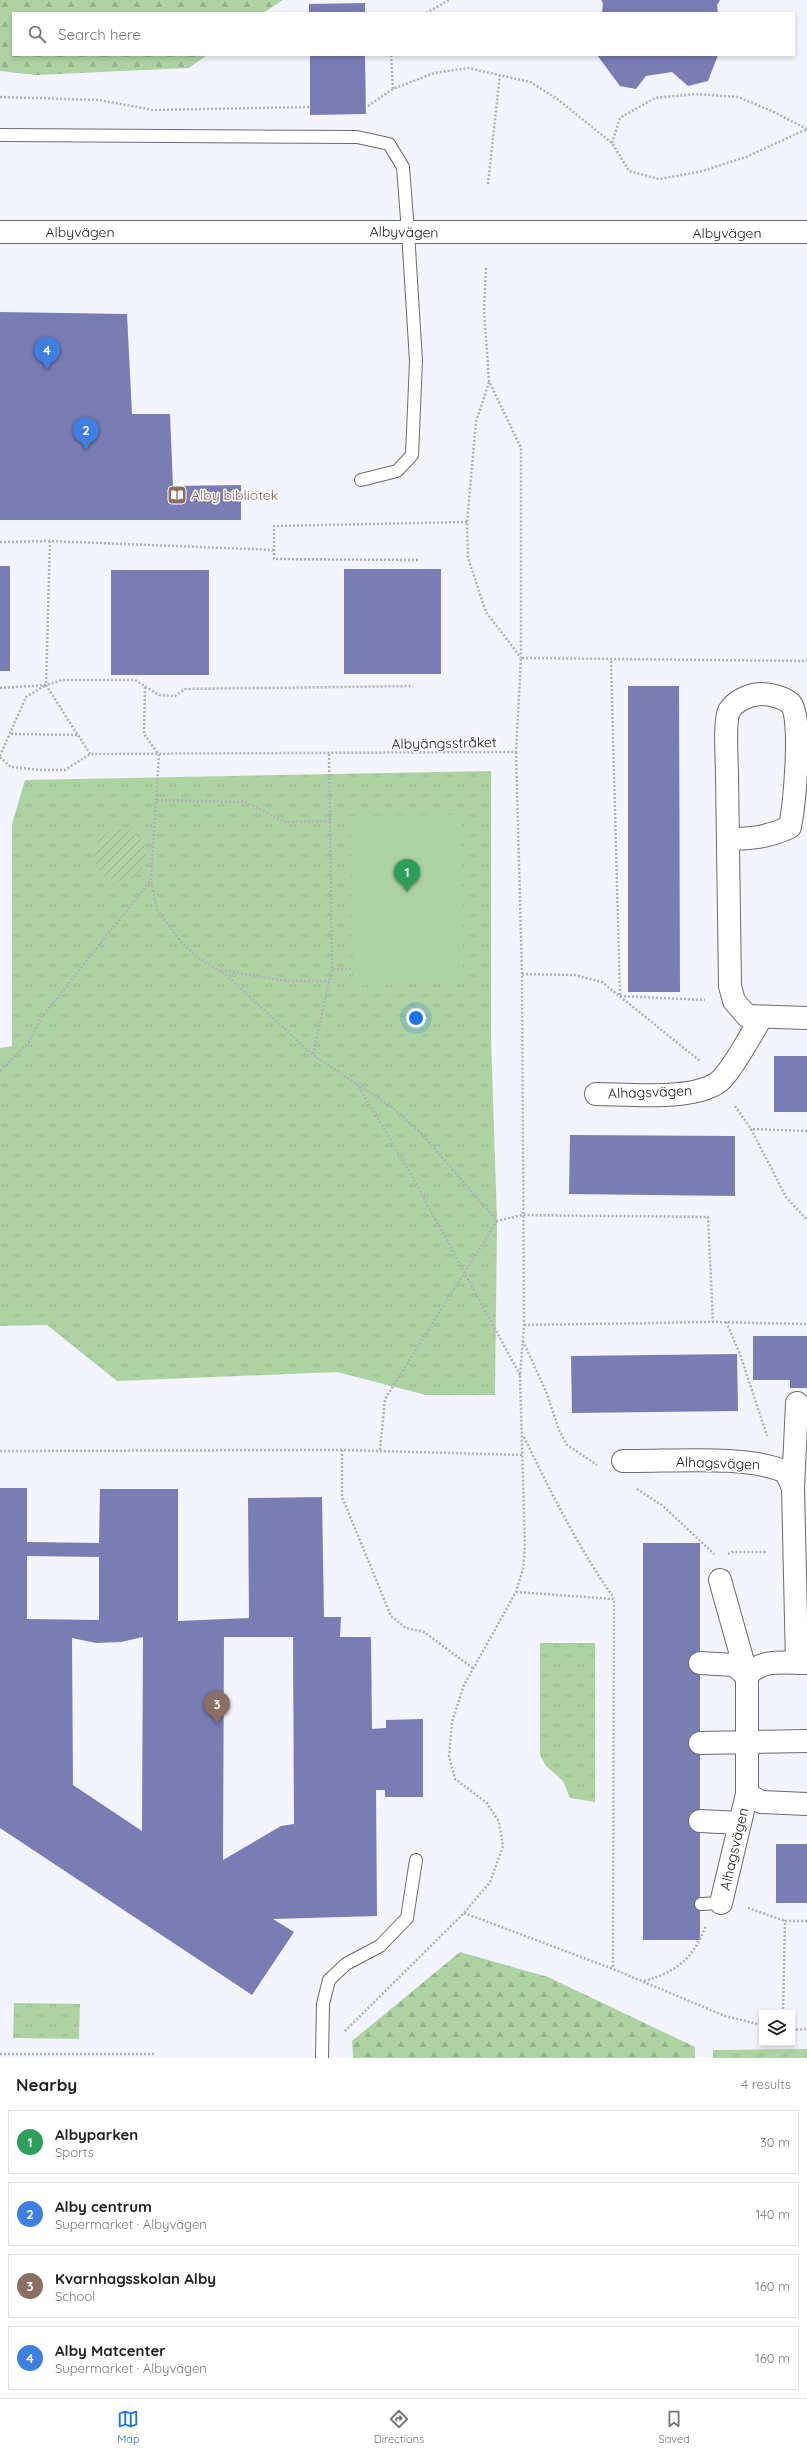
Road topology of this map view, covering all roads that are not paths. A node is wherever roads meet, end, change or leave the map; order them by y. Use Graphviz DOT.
graph roads {
  1 [pos="0,136"];
  2 [pos="0,232"];
  3 [pos="408,232"];
  4 [pos="807,232"];
  5 [pos="361,480"];
  6 [pos="728,839"];
  7 [pos="771,1017"];
  8 [pos="807,1018"];
  9 [pos="596,1094"];
  10 [pos="797,1402"];
  11 [pos="623,1461"];
  12 [pos="793,1488"];
  13 [pos="720,1580"];
  14 [pos="700,1663"];
  15 [pos="802,1663"];
  16 [pos="746,1676"];
  17 [pos="807,1741"];
  18 [pos="748,1742"];
  19 [pos="700,1743"];
  20 [pos="746,1794"];
  21 [pos="807,1804"];
  22 [pos="700,1821"];
  23 [pos="740,1823"];
  24 [pos="416,1860"];
  25 [pos="714,1902"];
  26 [pos="322,2058"];
  1 -- 3 [label="lane"];
  2 -- 3 [label="street, Albyvägen"];
  3 -- 4 [label="street, Albyvägen"];
  3 -- 5 [label="lane"];
  6 -- 6 [label="street"];
  6 -- 7 [label="street"];
  7 -- 8 [label="street"];
  7 -- 9 [label="street, Alhagsvägen"];
  10 -- 12 [label="street"];
  11 -- 12 [label="street, Alhagsvägen"];
  12 -- 15 [label="street, Alhagsvägen"];
  13 -- 16 [label="street"];
  14 -- 16 [label="street"];
  15 -- 16 [label="street, Alhagsvägen"];
  16 -- 18 [label="street, Alhagsvägen"];
  17 -- 18 [label="street"];
  18 -- 19 [label="street"];
  18 -- 20 [label="street, Alhagsvägen"];
  20 -- 21 [label="street, Alhagsvägen"];
  20 -- 23 [label="street, Alhagsvägen"];
  22 -- 23 [label="street"];
  23 -- 25 [label="street, Alhagsvägen"];
  24 -- 26 [label="lane"];
}
